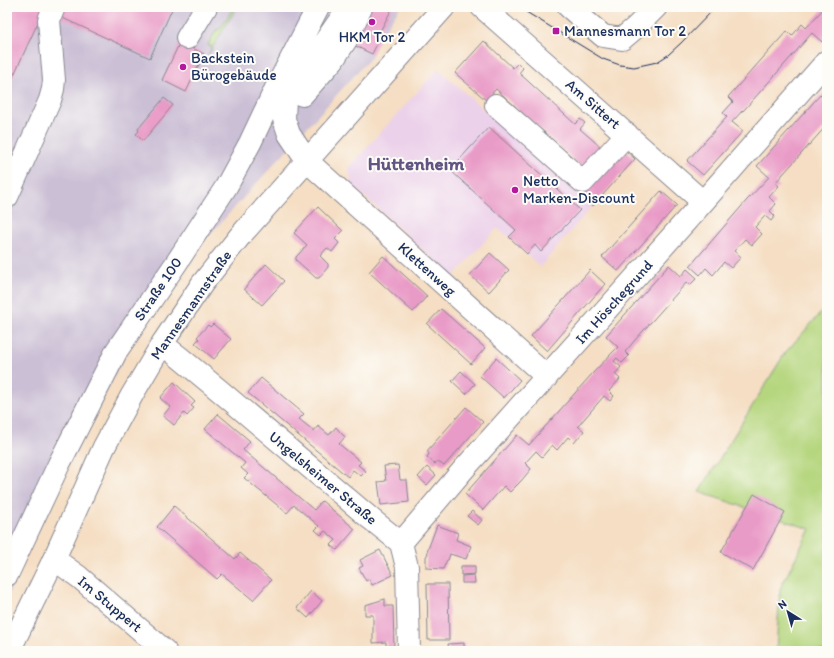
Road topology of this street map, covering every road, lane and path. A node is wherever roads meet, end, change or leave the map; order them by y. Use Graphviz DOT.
graph roads {
  1 [pos="54,7"];
  2 [pos="206,7"];
  3 [pos="318,7"];
  4 [pos="349,7"];
  5 [pos="362,7"];
  6 [pos="444,7"];
  7 [pos="482,7"];
  8 [pos="569,7"];
  9 [pos="656,7"];
  10 [pos="187,38"];
  11 [pos="827,61"];
  12 [pos="496,105"];
  13 [pos="284,119"];
  14 [pos="627,134"];
  15 [pos="307,161"];
  16 [pos="7,197"];
  17 [pos="703,202"];
  18 [pos="162,344"];
  19 [pos="547,377"];
  20 [pos="401,543"];
  21 [pos="54,559"];
  22 [pos="7,576"];
  23 [pos="10,651"];
  24 [pos="165,651"];
  25 [pos="409,651"];
  1 -- 16 [label="street"];
  2 -- 10 [label="street"];
  3 -- 22 [label="street, Straße 100"];
  4 -- 13 [label="street"];
  5 -- 13 [label="street"];
  6 -- 15 [label="street, Mannesmannstraße"];
  7 -- 14 [label="street, Am Sittert"];
  8 -- 9 [label="street"];
  11 -- 17 [label="street, Im Höschegrund"];
  12 -- 14 [label="street"];
  13 -- 15 [label="street, Klettenweg"];
  14 -- 17 [label="street, Am Sittert"];
  15 -- 18 [label="street, Mannesmannstraße"];
  15 -- 19 [label="street, Klettenweg"];
  17 -- 19 [label="street, Im Höschegrund"];
  18 -- 20 [label="street, Ungelsheimer Straße"];
  18 -- 21 [label="street, Mannesmannstraße"];
  19 -- 20 [label="street, Im Höschegrund"];
  20 -- 25 [label="street"];
  21 -- 23 [label="street, Mannesmannstraße"];
  21 -- 24 [label="street, Im Stuppert"];
}
